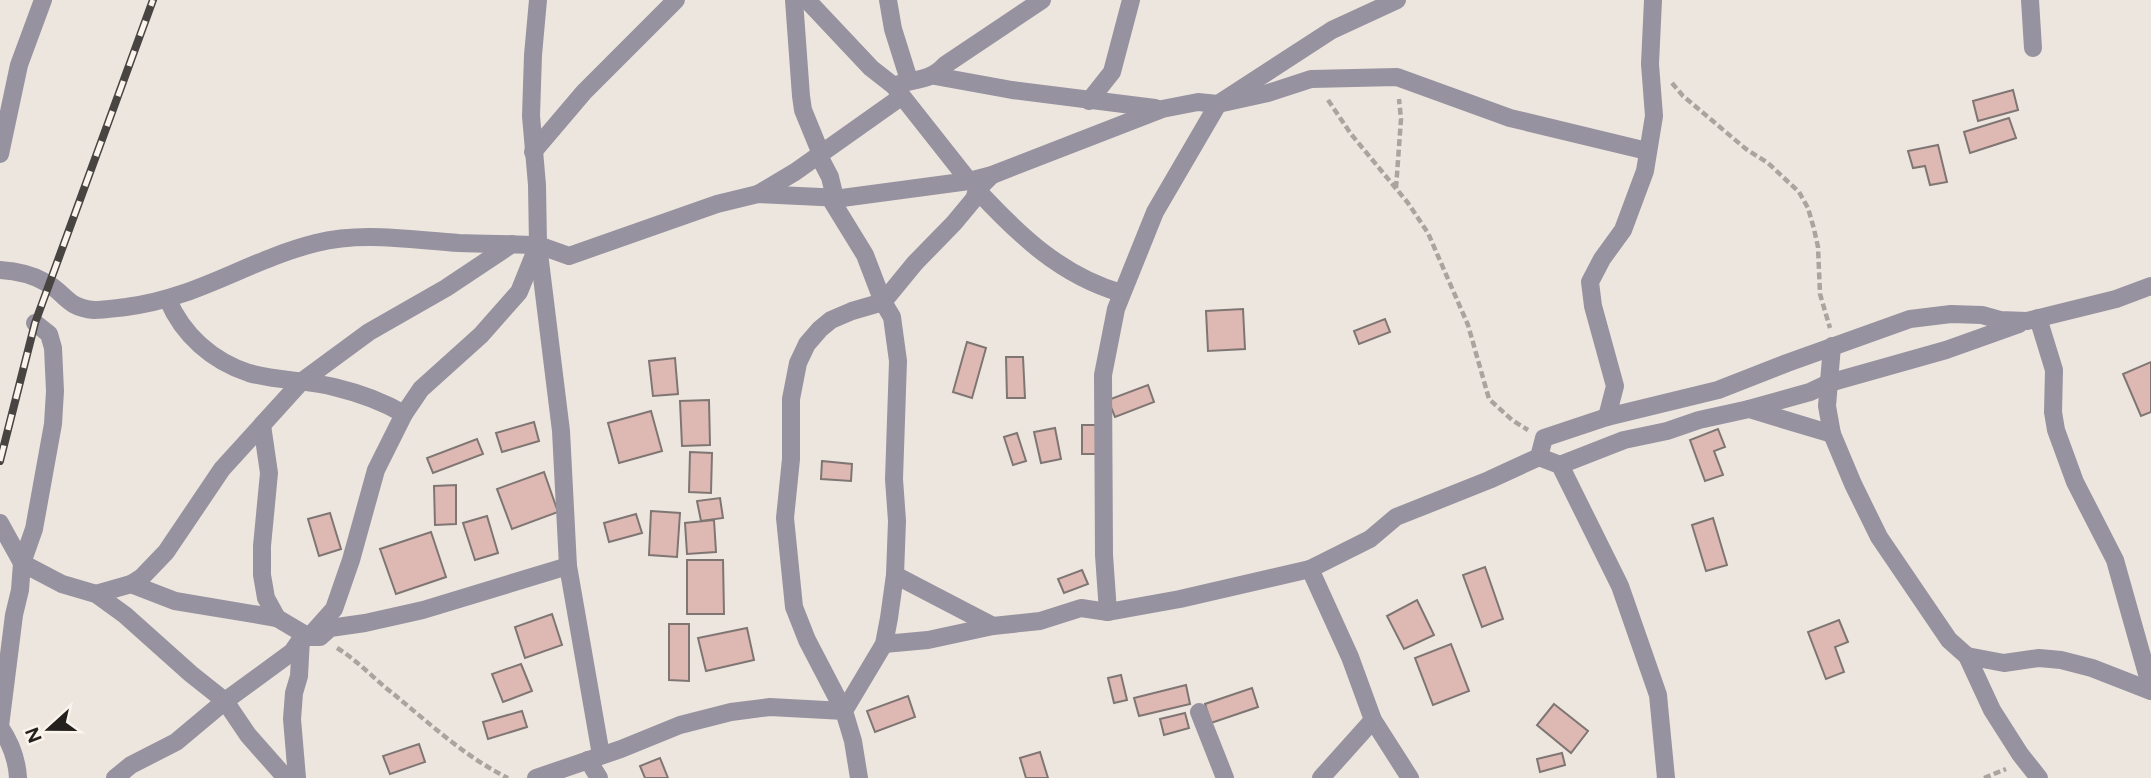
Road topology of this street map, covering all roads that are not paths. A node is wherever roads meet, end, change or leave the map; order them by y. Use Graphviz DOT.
graph roads {
  1 [pos="43,0"];
  2 [pos="538,0"];
  3 [pos="676,0"];
  4 [pos="794,0"];
  5 [pos="807,0"];
  6 [pos="888,0"];
  7 [pos="1042,0"];
  8 [pos="1132,0"];
  9 [pos="1397,0"];
  10 [pos="1653,0"];
  11 [pos="2030,0"];
  12 [pos="2033,48"];
  13 [pos="935,76"];
  14 [pos="901,88"];
  15 [pos="1089,101"];
  16 [pos="1218,104"];
  17 [pos="1162,109"];
  18 [pos="1647,151"];
  19 [pos="533,152"];
  20 [pos="0,155"];
  21 [pos="820,155"];
  22 [pos="973,185"];
  23 [pos="758,194"];
  24 [pos="833,198"];
  25 [pos="512,244"];
  26 [pos="538,245"];
  27 [pos="0,270"];
  28 [pos="2151,286"];
  29 [pos="1121,293"];
  30 [pos="168,300"];
  31 [pos="883,302"];
  32 [pos="2032,319"];
  33 [pos="35,323"];
  34 [pos="1836,345"];
  35 [pos="301,382"];
  36 [pos="1829,383"];
  37 [pos="1749,409"];
  38 [pos="404,414"];
  39 [pos="1607,417"];
  40 [pos="262,425"];
  41 [pos="1832,434"];
  42 [pos="1539,457"];
  43 [pos="1560,465"];
  44 [pos="0,523"];
  45 [pos="0,550"];
  46 [pos="20,560"];
  47 [pos="568,566"];
  48 [pos="1310,569"];
  49 [pos="895,575"];
  50 [pos="131,584"];
  51 [pos="96,594"];
  52 [pos="1108,612"];
  53 [pos="276,618"];
  54 [pos="993,626"];
  55 [pos="310,638"];
  56 [pos="884,644"];
  57 [pos="1967,656"];
  58 [pos="2151,689"];
  59 [pos="225,701"];
  60 [pos="844,711"];
  61 [pos="1199,712"];
  62 [pos="1373,720"];
  63 [pos="0,726"];
  64 [pos="594,758"];
  65 [pos="18,778"];
  66 [pos="115,778"];
  67 [pos="286,778"];
  68 [pos="298,778"];
  69 [pos="536,778"];
  70 [pos="599,778"];
  71 [pos="859,778"];
  72 [pos="1225,778"];
  73 [pos="1321,778"];
  74 [pos="1410,778"];
  75 [pos="1666,778"];
  76 [pos="2039,778"];
  1 -- 20 [label="street"];
  2 -- 19 [label="street"];
  3 -- 19 [label="street"];
  4 -- 21 [label="street"];
  5 -- 14 [label="street"];
  6 -- 14 [label="street"];
  7 -- 13 [label="street"];
  8 -- 15 [label="street"];
  9 -- 16 [label="street"];
  10 -- 18 [label="street"];
  11 -- 12 [label="street"];
  13 -- 14 [label="street"];
  13 -- 15 [label="street"];
  14 -- 21 [label="street"];
  14 -- 22 [label="street"];
  15 -- 17 [label="street"];
  16 -- 17 [label="street"];
  16 -- 18 [label="street"];
  16 -- 29 [label="street"];
  17 -- 22 [label="street"];
  18 -- 39 [label="street"];
  19 -- 26 [label="street"];
  21 -- 23 [label="street"];
  21 -- 24 [label="street"];
  22 -- 24 [label="street"];
  22 -- 29 [label="street"];
  22 -- 31 [label="street"];
  23 -- 24 [label="street"];
  23 -- 26 [label="street"];
  24 -- 31 [label="street"];
  25 -- 26 [label="street"];
  25 -- 30 [label="street"];
  25 -- 35 [label="street"];
  26 -- 38 [label="street"];
  26 -- 47 [label="street"];
  27 -- 30 [label="street"];
  28 -- 32 [label="street"];
  29 -- 52 [label="street"];
  30 -- 35 [label="street"];
  31 -- 49 [label="street"];
  31 -- 60 [label="street"];
  32 -- 34 [label="street"];
  32 -- 36 [label="street"];
  32 -- 58 [label="street"];
  33 -- 46 [label="street"];
  34 -- 36 [label="street"];
  34 -- 39 [label="street"];
  35 -- 38 [label="street"];
  35 -- 40 [label="street"];
  36 -- 37 [label="street"];
  36 -- 41 [label="street"];
  37 -- 41 [label="street"];
  37 -- 43 [label="street"];
  38 -- 55 [label="street"];
  39 -- 42 [label="street"];
  40 -- 50 [label="street"];
  40 -- 53 [label="street"];
  41 -- 57 [label="street"];
  42 -- 43 [label="street"];
  42 -- 48 [label="street"];
  43 -- 75 [label="street"];
  44 -- 46 [label="street"];
  45 -- 46 [label="street"];
  46 -- 51 [label="street"];
  46 -- 63 [label="street"];
  47 -- 55 [label="street"];
  47 -- 64 [label="street"];
  48 -- 52 [label="street"];
  48 -- 62 [label="street"];
  49 -- 54 [label="street"];
  49 -- 56 [label="street"];
  50 -- 51 [label="street"];
  50 -- 53 [label="street"];
  51 -- 59 [label="street"];
  52 -- 54 [label="street"];
  53 -- 55 [label="street"];
  54 -- 56 [label="street"];
  55 -- 59 [label="street"];
  55 -- 68 [label="street"];
  56 -- 60 [label="street"];
  57 -- 58 [label="street"];
  57 -- 76 [label="street"];
  59 -- 66 [label="street"];
  59 -- 67 [label="street"];
  60 -- 64 [label="street"];
  60 -- 71 [label="street"];
  61 -- 72 [label="street"];
  62 -- 73 [label="street"];
  62 -- 74 [label="street"];
  63 -- 65 [label="street"];
  64 -- 69 [label="street"];
  64 -- 70 [label="street"];
}
